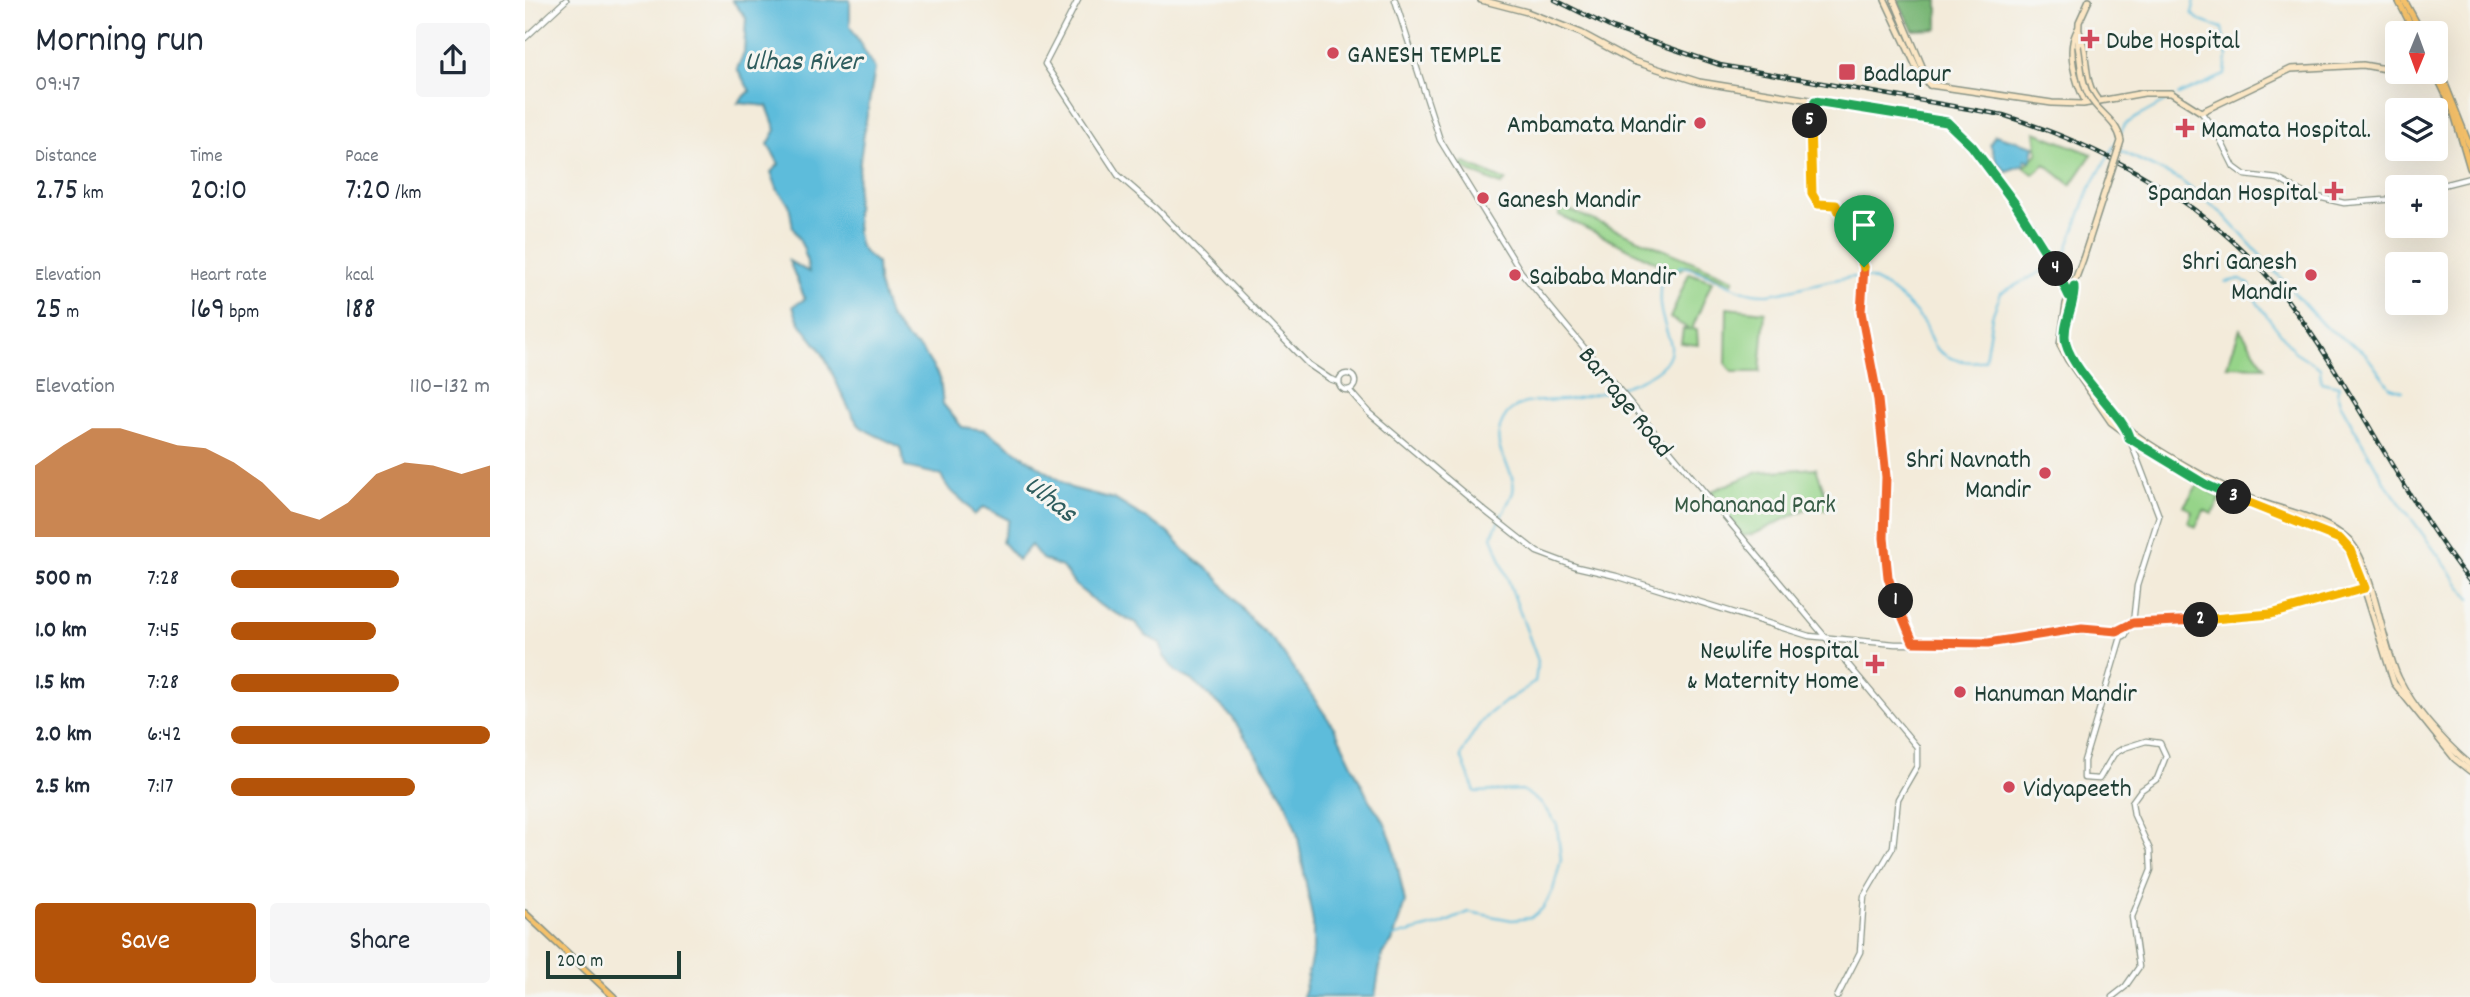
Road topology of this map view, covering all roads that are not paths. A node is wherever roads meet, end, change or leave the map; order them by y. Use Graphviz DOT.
graph roads {
  1 [pos="566,0"];
  2 [pos="1078,0"];
  3 [pos="1395,0"];
  4 [pos="1481,0"];
  5 [pos="1885,0"];
  6 [pos="1894,0"];
  7 [pos="2089,0"];
  8 [pos="2398,0"];
  9 [pos="2404,0"];
  10 [pos="2409,21"];
  11 [pos="2415,21"];
  12 [pos="2078,30"];
  13 [pos="525,37"];
  14 [pos="2385,69"];
  15 [pos="2441,84"];
  16 [pos="2448,84"];
  17 [pos="1930,85"];
  18 [pos="1815,101"];
  19 [pos="2099,102"];
  20 [pos="2086,103"];
  21 [pos="2201,112"];
  22 [pos="2470,147"];
  23 [pos="2470,168"];
  24 [pos="2470,178"];
  25 [pos="2448,184"];
  26 [pos="2385,200"];
  27 [pos="2071,297"];
  28 [pos="1339,382"];
  29 [pos="1349,390"];
  30 [pos="2128,429"];
  31 [pos="2129,438"];
  32 [pos="2269,508"];
  33 [pos="2367,587"];
  34 [pos="2133,623"];
  35 [pos="2125,628"];
  36 [pos="2117,631"];
  37 [pos="1822,637"];
  38 [pos="2121,637"];
  39 [pos="1913,642"];
  40 [pos="2470,765"];
  41 [pos="2470,771"];
  42 [pos="525,906"];
  43 [pos="527,914"];
  44 [pos="614,997"];
  45 [pos="1837,997"];
  46 [pos="2112,997"];
  1 -- 13 [label="street"];
  2 -- 28 [label="street"];
  3 -- 37 [label="street, Barrage Road"];
  4 -- 18 [label="main road"];
  5 -- 17 [label="main road"];
  6 -- 17 [label="main road"];
  7 -- 12 [label="main road"];
  8 -- 10 [label="main road"];
  9 -- 11 [label="main road"];
  12 -- 19 [label="main road"];
  12 -- 20 [label="main road"];
  12 -- 27 [label="main road, bridge"];
  14 -- 21 [label="main road"];
  15 -- 23 [label="main road"];
  16 -- 22 [label="main road"];
  17 -- 20 [label="main road"];
  18 -- 27 [label="main road"];
  18 -- 39 [label="street"];
  19 -- 20 [label="main road"];
  19 -- 21 [label="main road"];
  21 -- 26 [label="street"];
  24 -- 25 [label="street"];
  27 -- 30 [label="main road"];
  27 -- 31 [label="main road"];
  28 -- 29 [label="street"];
  28 -- 29 [label="street"];
  29 -- 37 [label="street"];
  30 -- 31 [label="street"];
  30 -- 32 [label="main road"];
  31 -- 32 [label="main road"];
  31 -- 34 [label="street"];
  32 -- 33 [label="main road"];
  33 -- 34 [label="street"];
  33 -- 40 [label="main road"];
  33 -- 41 [label="main road"];
  34 -- 35 [label="street"];
  35 -- 36 [label="street"];
  35 -- 38 [label="street"];
  36 -- 38 [label="street"];
  36 -- 39 [label="street"];
  37 -- 39 [label="street"];
  37 -- 45 [label="street, Barrage Road"];
  38 -- 46 [label="street"];
  42 -- 43 [label="street"];
  43 -- 44 [label="main road"];
}
